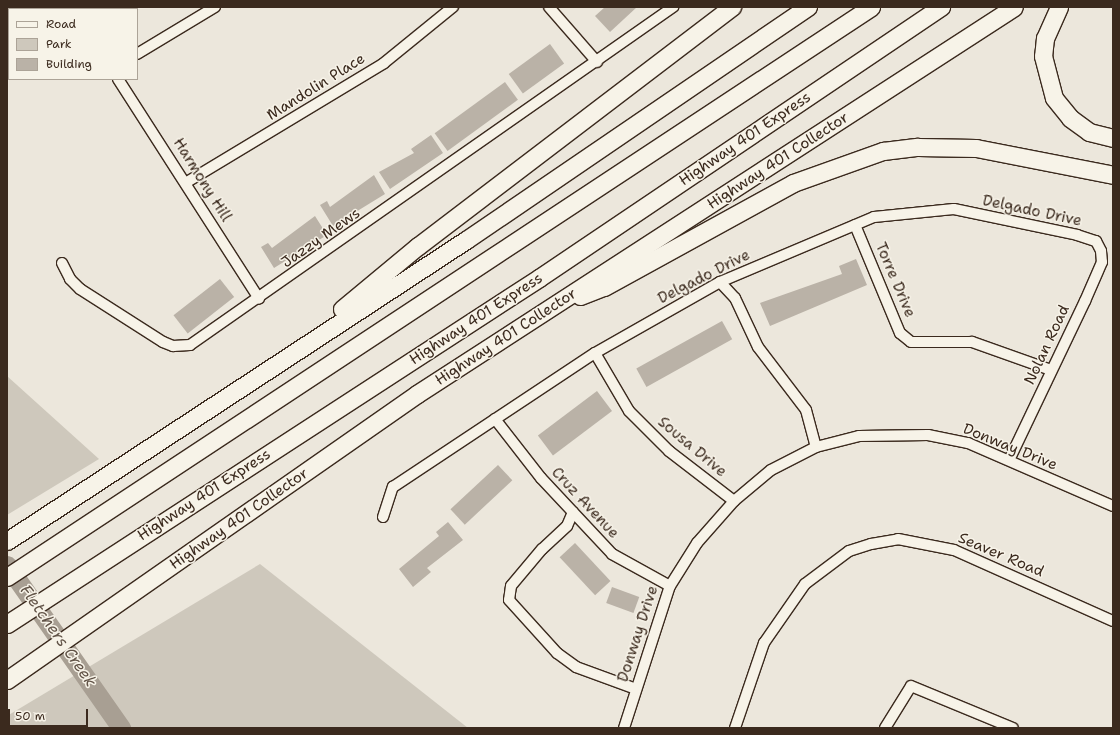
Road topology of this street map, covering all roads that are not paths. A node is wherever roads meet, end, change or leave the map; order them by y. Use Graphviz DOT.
graph roads {
  1 [pos="215,7"];
  2 [pos="453,7"];
  3 [pos="548,7"];
  4 [pos="673,7"];
  5 [pos="732,7"];
  6 [pos="808,7"];
  7 [pos="871,7"];
  8 [pos="941,7"];
  9 [pos="1014,7"];
  10 [pos="1059,7"];
  11 [pos="138,53"];
  12 [pos="597,62"];
  13 [pos="119,80"];
  14 [pos="1113,138"];
  15 [pos="1113,175"];
  16 [pos="187,182"];
  17 [pos="855,225"];
  18 [pos="1096,241"];
  19 [pos="62,263"];
  20 [pos="720,282"];
  21 [pos="259,300"];
  22 [pos="550,308"];
  23 [pos="595,353"];
  24 [pos="285,356"];
  25 [pos="1051,370"];
  26 [pos="495,419"];
  27 [pos="816,447"];
  28 [pos="1009,460"];
  29 [pos="734,501"];
  30 [pos="1113,506"];
  31 [pos="573,512"];
  32 [pos="383,517"];
  33 [pos="7,541"];
  34 [pos="7,577"];
  35 [pos="670,586"];
  36 [pos="1113,621"];
  37 [pos="9,622"];
  38 [pos="7,680"];
  39 [pos="636,689"];
  40 [pos="624,728"];
  41 [pos="735,728"];
  42 [pos="885,728"];
  43 [pos="1013,728"];
  1 -- 11 [label="street"];
  2 -- 16 [label="street, Mandolin Place"];
  3 -- 12 [label="street"];
  4 -- 12 [label="street, Jazzy Mews"];
  5 -- 24 [label="highway"];
  6 -- 24 [label="highway"];
  7 -- 34 [label="highway"];
  8 -- 37 [label="highway, Highway 401 Express"];
  9 -- 22 [label="highway, Highway 401 Collector"];
  10 -- 14 [label="highway"];
  12 -- 21 [label="street, Jazzy Mews"];
  13 -- 16 [label="street, Harmony Hill"];
  15 -- 22 [label="highway"];
  16 -- 21 [label="street, Harmony Hill"];
  17 -- 18 [label="street, Delgado Drive"];
  17 -- 20 [label="street, Delgado Drive"];
  17 -- 25 [label="street, Torre Drive"];
  18 -- 25 [label="street, Nolan Road"];
  19 -- 21 [label="street, Jazzy Mews"];
  20 -- 23 [label="street, Delgado Drive"];
  20 -- 27 [label="street"];
  22 -- 38 [label="highway, Highway 401 Collector"];
  23 -- 26 [label="street, Delgado Drive"];
  23 -- 29 [label="street, Sousa Drive"];
  24 -- 33 [label="highway"];
  25 -- 28 [label="street, Nolan Road"];
  26 -- 31 [label="street, Cruz Avenue"];
  26 -- 32 [label="street, Delgado Drive"];
  27 -- 28 [label="street, Donway Drive"];
  27 -- 29 [label="street, Donway Drive"];
  28 -- 30 [label="street, Donway Drive"];
  29 -- 35 [label="street, Donway Drive"];
  31 -- 35 [label="street, Cruz Avenue"];
  31 -- 39 [label="street"];
  35 -- 39 [label="street, Donway Drive"];
  36 -- 41 [label="street, Seaver Road"];
  39 -- 40 [label="street, Donway Drive"];
  42 -- 43 [label="street"];
}
